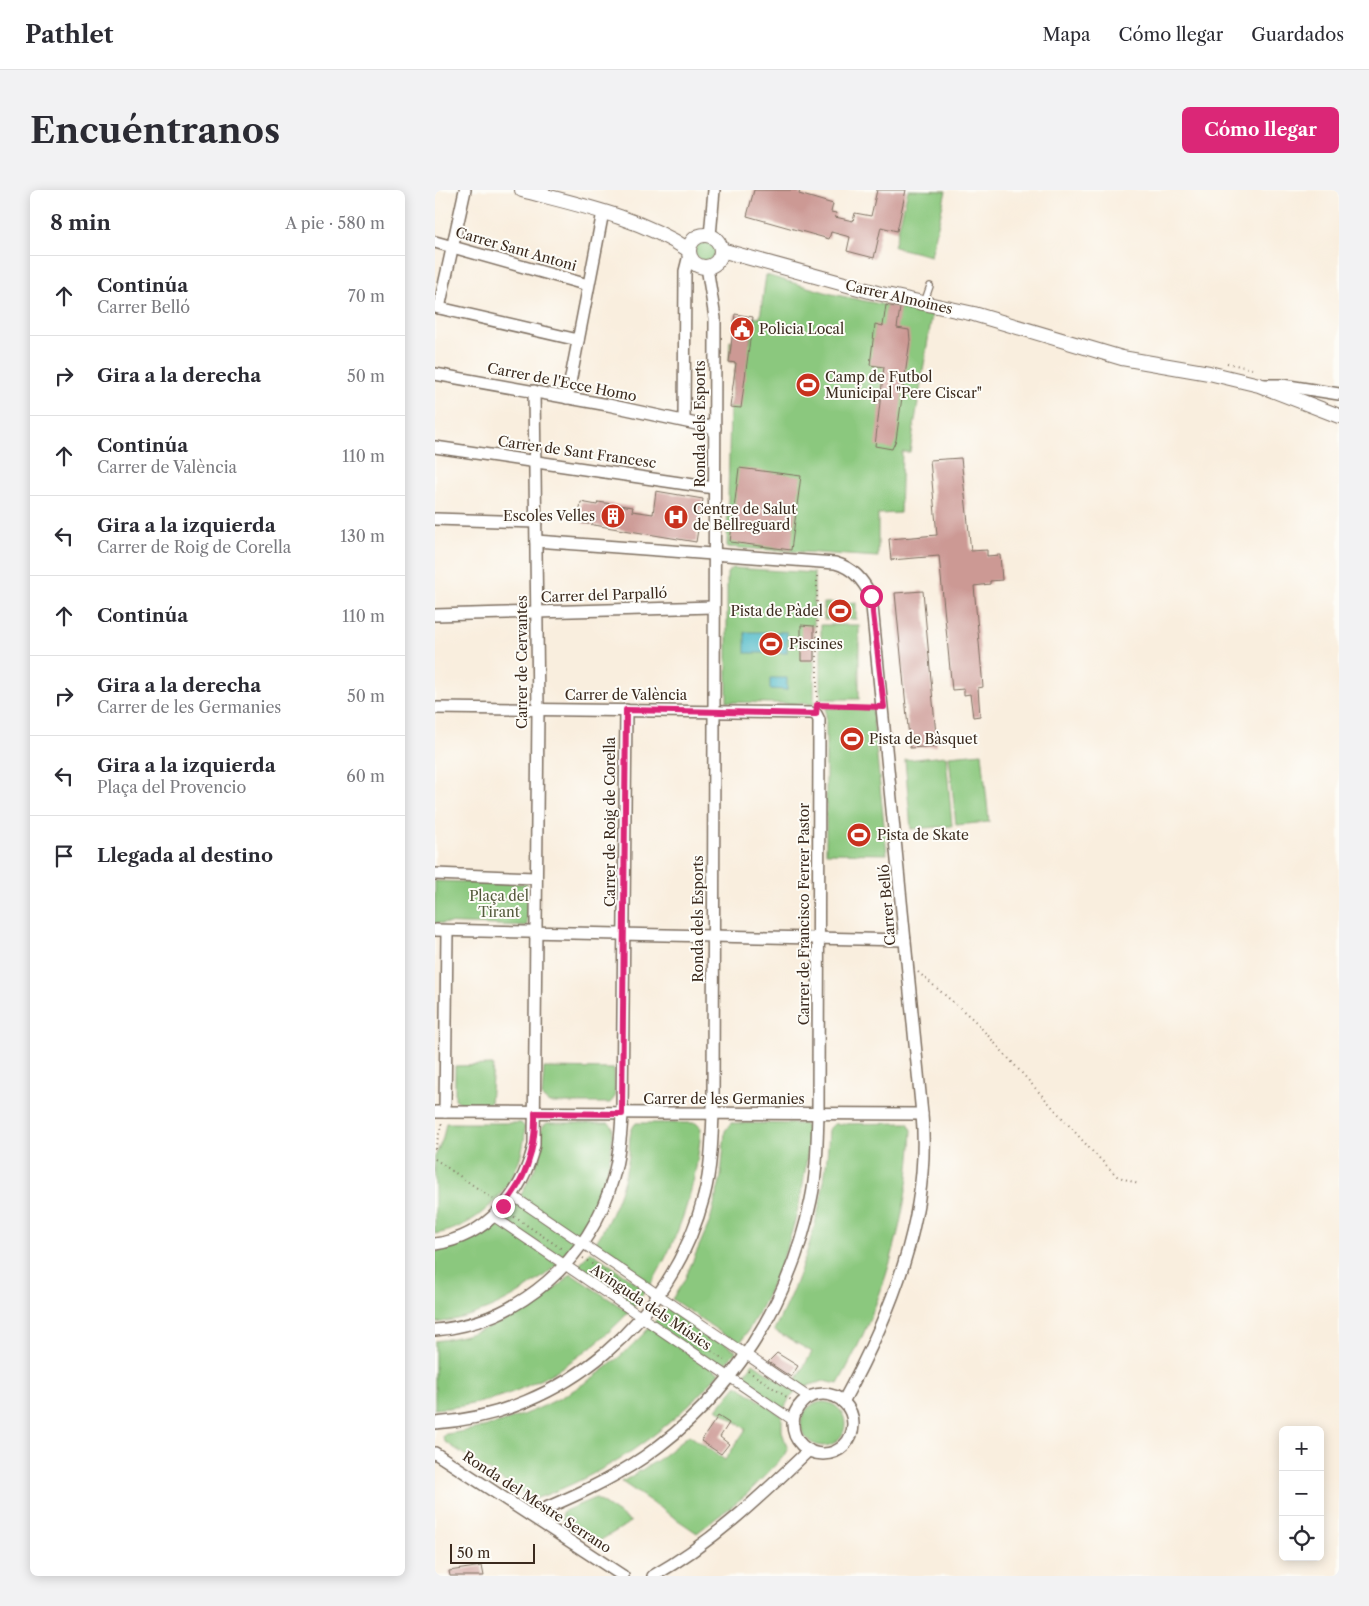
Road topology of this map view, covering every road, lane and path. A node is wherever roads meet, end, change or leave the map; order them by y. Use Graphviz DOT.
graph roads {
  1 [pos="465,190"];
  2 [pos="522,190"];
  3 [pos="714,190"];
  4 [pos="603,212"];
  5 [pos="710,236"];
  6 [pos="435,242"];
  7 [pos="452,247"];
  8 [pos="721,250"];
  9 [pos="689,252"];
  10 [pos="707,267"];
  11 [pos="588,285"];
  12 [pos="930,286"];
  13 [pos="924,303"];
  14 [pos="437,308"];
  15 [pos="578,340"];
  16 [pos="1219,362"];
  17 [pos="1254,370"];
  18 [pos="435,374"];
  19 [pos="1259,385"];
  20 [pos="534,391"];
  21 [pos="1339,394"];
  22 [pos="567,398"];
  23 [pos="1339,416"];
  24 [pos="684,422"];
  25 [pos="715,428"];
  26 [pos="435,447"];
  27 [pos="535,462"];
  28 [pos="714,488"];
  29 [pos="435,519"];
  30 [pos="536,522"];
  31 [pos="536,541"];
  32 [pos="713,554"];
  33 [pos="817,561"];
  34 [pos="713,607"];
  35 [pos="537,612"];
  36 [pos="435,615"];
  37 [pos="884,707"];
  38 [pos="435,708"];
  39 [pos="538,709"];
  40 [pos="626,710"];
  41 [pos="712,710"];
  42 [pos="816,710"];
  43 [pos="435,874"];
  44 [pos="535,878"];
  45 [pos="441,930"];
  46 [pos="535,932"];
  47 [pos="624,934"];
  48 [pos="713,936"];
  49 [pos="819,938"];
  50 [pos="905,940"];
  51 [pos="908,966"];
  52 [pos="441,1112"];
  53 [pos="535,1113"];
  54 [pos="713,1113"];
  55 [pos="622,1114"];
  56 [pos="819,1114"];
  57 [pos="922,1114"];
  58 [pos="435,1149"];
  59 [pos="435,1159"];
  60 [pos="1138,1184"];
  61 [pos="513,1196"];
  62 [pos="499,1210"];
  63 [pos="435,1244"];
  64 [pos="574,1254"];
  65 [pos="650,1306"];
  66 [pos="435,1330"];
  67 [pos="738,1366"];
  68 [pos="810,1398"];
  69 [pos="843,1402"];
  70 [pos="800,1406"];
  71 [pos="794,1421"];
  72 [pos="437,1425"];
  73 [pos="809,1450"];
  74 [pos="435,1453"];
  75 [pos="530,1516"];
  76 [pos="623,1576"];
  77 [pos="653,1576"];
  1 -- 7 [label="street"];
  2 -- 4 [label="street"];
  3 -- 5 [label="street"];
  4 -- 9 [label="street"];
  4 -- 11 [label="street"];
  5 -- 8 [label="street"];
  5 -- 9 [label="street"];
  6 -- 7 [label="street, Carrer Sant Antoni"];
  7 -- 11 [label="street, Carrer Sant Antoni"];
  7 -- 14 [label="street"];
  8 -- 10 [label="street"];
  8 -- 13 [label="street, Carrer Almoines"];
  9 -- 10 [label="street"];
  9 -- 24 [label="street, Ronda dels Esports"];
  10 -- 25 [label="street, Ronda dels Esports"];
  11 -- 15 [label="street"];
  12 -- 13 [label="lane"];
  13 -- 19 [label="street, Carrer Almoines"];
  14 -- 15 [label="street"];
  15 -- 22 [label="street"];
  16 -- 17 [label="path"];
  18 -- 20 [label="street, Carrer de l'Ecce Homo"];
  19 -- 21 [label="street"];
  19 -- 23 [label="street, Carrer Almoines"];
  20 -- 22 [label="street, Carrer de l'Ecce Homo"];
  20 -- 27 [label="street, Carrer de Cervantes"];
  22 -- 24 [label="street, Carrer de l'Ecce Homo"];
  24 -- 25 [label="street, Carrer de l'Ecce Homo"];
  25 -- 28 [label="street, Ronda dels Esports"];
  26 -- 27 [label="street, Carrer de Sant Francesc"];
  27 -- 28 [label="street, Carrer de Sant Francesc"];
  27 -- 30 [label="street, Carrer de Cervantes"];
  28 -- 32 [label="street, Ronda dels Esports"];
  29 -- 30 [label="street"];
  30 -- 31 [label="street, Carrer de Cervantes"];
  31 -- 32 [label="street"];
  31 -- 35 [label="street, Carrer de Cervantes"];
  32 -- 33 [label="street"];
  32 -- 34 [label="street, Ronda dels Esports"];
  33 -- 37 [label="street, Carrer Belló"];
  33 -- 42 [label="path"];
  34 -- 35 [label="street, Carrer del Parpalló"];
  34 -- 41 [label="street, Ronda dels Esports"];
  35 -- 36 [label="street, Carrer del Parpalló"];
  35 -- 39 [label="street, Carrer de Cervantes"];
  37 -- 42 [label="path"];
  37 -- 50 [label="street, Carrer Belló"];
  38 -- 39 [label="street, Carrer de València"];
  39 -- 40 [label="street, Carrer de València"];
  39 -- 44 [label="street, Carrer de Cervantes"];
  40 -- 41 [label="street, Carrer de València"];
  40 -- 47 [label="street, Carrer de Roig de Corella"];
  41 -- 42 [label="street, Carrer de València"];
  41 -- 48 [label="street, Ronda dels Esports"];
  42 -- 49 [label="street, Carrer de Francisco Ferrer Pastor"];
  43 -- 44 [label="street"];
  44 -- 46 [label="street, Carrer de Cervantes"];
  45 -- 46 [label="street"];
  45 -- 52 [label="street"];
  46 -- 47 [label="street"];
  46 -- 53 [label="street, Carrer de Cervantes"];
  47 -- 48 [label="street"];
  47 -- 55 [label="street, Carrer de Roig de Corella"];
  48 -- 49 [label="street"];
  48 -- 54 [label="street, Ronda dels Esports"];
  49 -- 50 [label="street"];
  49 -- 56 [label="street, Carrer de Francisco Ferrer Pastor"];
  50 -- 51 [label="street, Carrer Belló"];
  51 -- 57 [label="street, Carrer Belló"];
  51 -- 60 [label="path"];
  52 -- 53 [label="street, Carrer de les Germanies"];
  52 -- 58 [label="path"];
  53 -- 55 [label="street, Carrer de les Germanies"];
  53 -- 61 [label="street, Carrer de Cervantes"];
  54 -- 55 [label="street, Carrer de les Germanies"];
  54 -- 56 [label="street, Carrer de les Germanies"];
  54 -- 65 [label="street, Ronda dels Esports"];
  55 -- 64 [label="street, Carrer de Roig de Corella"];
  56 -- 57 [label="street, Carrer de les Germanies"];
  56 -- 67 [label="street, Carrer de Francisco Ferrer Pastor"];
  57 -- 69 [label="street"];
  59 -- 62 [label="path"];
  61 -- 62 [label="street, Carrer de Cervantes"];
  61 -- 64 [label="street, Avinguda dels Músics"];
  62 -- 63 [label="street, Carrer de Cervantes"];
  62 -- 64 [label="street, Avinguda dels Músics"];
  62 -- 64 [label="path"];
  64 -- 65 [label="street, Avinguda dels Músics"];
  64 -- 65 [label="street, Avinguda dels Músics"];
  64 -- 65 [label="path"];
  64 -- 66 [label="street, Carrer de Roig de Corella"];
  65 -- 67 [label="street, Avinguda dels Músics"];
  65 -- 67 [label="street, Avinguda dels Músics"];
  65 -- 67 [label="path"];
  65 -- 72 [label="street, Ronda dels Esports"];
  67 -- 68 [label="street, Avinguda dels Músics"];
  67 -- 70 [label="path"];
  67 -- 71 [label="street, Avinguda dels Músics"];
  67 -- 75 [label="street, Carrer de Francisco Ferrer Pastor"];
  68 -- 69 [label="street"];
  68 -- 70 [label="street"];
  69 -- 73 [label="street"];
  70 -- 71 [label="street"];
  71 -- 73 [label="street"];
  73 -- 77 [label="street"];
  74 -- 75 [label="street, Ronda del Mestre Serrano"];
  75 -- 76 [label="street, Ronda del Mestre Serrano"];
}
